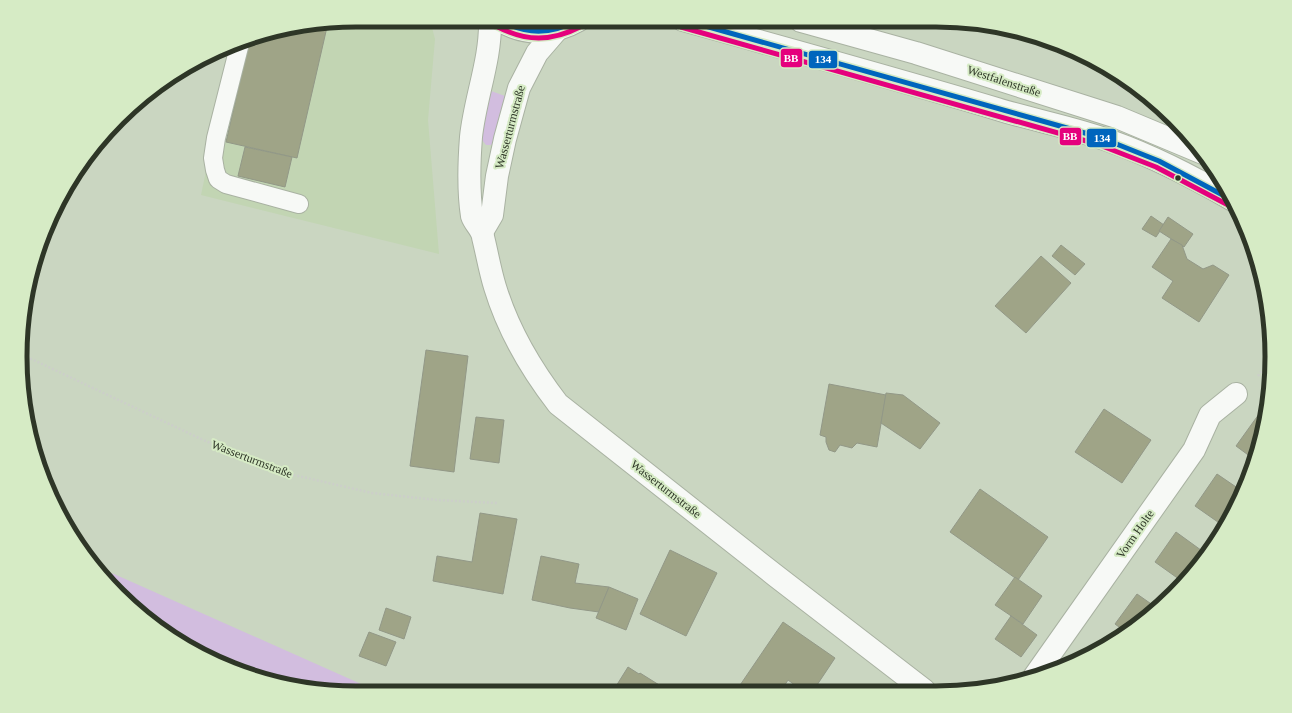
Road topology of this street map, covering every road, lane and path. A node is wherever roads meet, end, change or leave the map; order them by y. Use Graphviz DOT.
graph roads {
  1 [pos="490,27"];
  2 [pos="512,27"];
  3 [pos="566,27"];
  4 [pos="708,27"];
  5 [pos="825,27"];
  6 [pos="556,30"];
  7 [pos="238,49"];
  8 [pos="1190,148"];
  9 [pos="1222,194"];
  10 [pos="299,204"];
  11 [pos="482,232"];
  12 [pos="27,357"];
  13 [pos="1236,394"];
  14 [pos="497,503"];
  15 [pos="1039,670"];
  16 [pos="919,686"];
  1 -- 11 [label="street, Wasserturmstraße"];
  2 -- 6 [label="street"];
  3 -- 6 [label="street"];
  4 -- 9 [label="street"];
  5 -- 8 [label="street, Westfalenstraße"];
  6 -- 11 [label="street, Wasserturmstraße"];
  7 -- 10 [label="lane"];
  11 -- 16 [label="street, Wasserturmstraße"];
  12 -- 14 [label="path, Wasserturmstraße"];
  13 -- 15 [label="street, Vorm Holte"];
}
